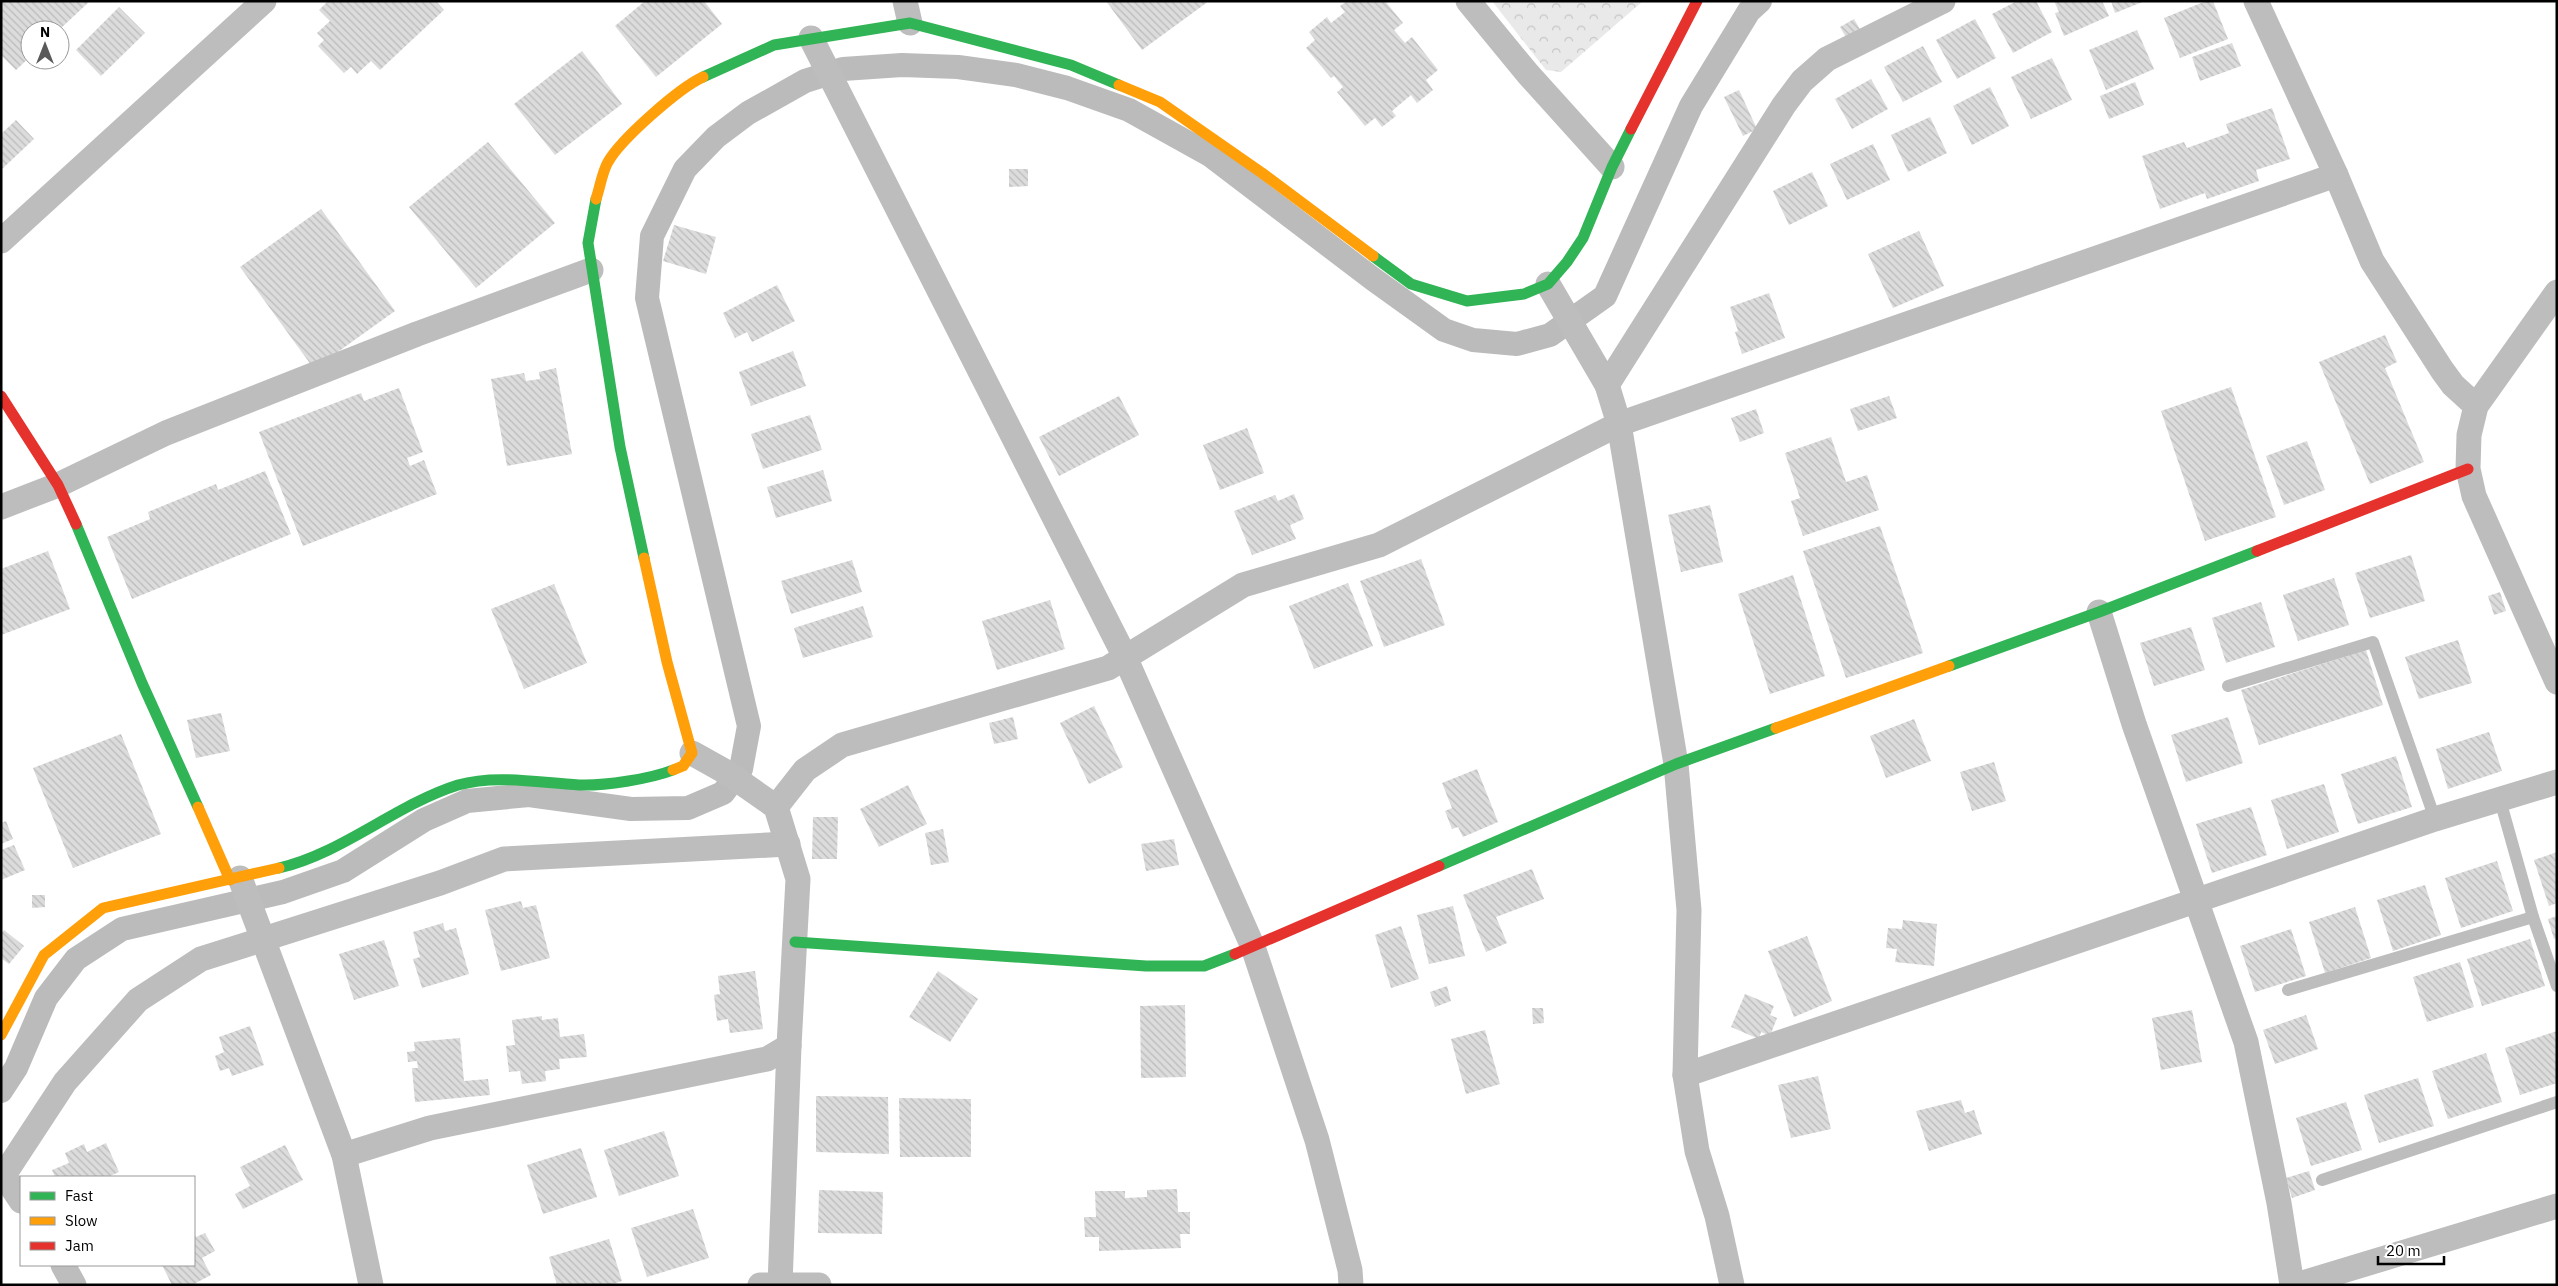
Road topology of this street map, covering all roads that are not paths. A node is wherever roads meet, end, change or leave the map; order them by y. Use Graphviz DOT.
graph roads {
  1 [pos="264,1"];
  2 [pos="1468,1"];
  3 [pos="1697,1"];
  4 [pos="1943,1"];
  5 [pos="2256,1"];
  6 [pos="908,12"];
  7 [pos="811,38"];
  8 [pos="1612,167"];
  9 [pos="2336,175"];
  10 [pos="1,241"];
  11 [pos="592,270"];
  12 [pos="2557,292"];
  13 [pos="1553,293"];
  14 [pos="1607,385"];
  15 [pos="1,396"];
  16 [pos="2476,406"];
  17 [pos="1619,424"];
  18 [pos="2468,469"];
  19 [pos="58,485"];
  20 [pos="1,507"];
  21 [pos="2099,612"];
  22 [pos="1125,657"];
  23 [pos="2557,682"];
  24 [pos="2228,686"];
  25 [pos="692,753"];
  26 [pos="1676,764"];
  27 [pos="2557,782"];
  28 [pos="2500,800"];
  29 [pos="776,806"];
  30 [pos="2435,820"];
  31 [pos="788,844"];
  32 [pos="238,881"];
  33 [pos="2197,900"];
  34 [pos="2533,917"];
  35 [pos="262,939"];
  36 [pos="795,942"];
  37 [pos="1253,948"];
  38 [pos="2557,986"];
  39 [pos="2288,990"];
  40 [pos="1,1035"];
  41 [pos="789,1046"];
  42 [pos="1685,1075"];
  43 [pos="2557,1102"];
  44 [pos="344,1155"];
  45 [pos="3,1175"];
  46 [pos="2322,1180"];
  47 [pos="20,1200"];
  48 [pos="2557,1206"];
  49 [pos="64,1266"];
  50 [pos="74,1285"];
  51 [pos="371,1285"];
  52 [pos="773,1285"];
  53 [pos="819,1285"];
  54 [pos="1351,1285"];
  55 [pos="1732,1285"];
  56 [pos="2294,1285"];
  1 -- 10 [label="street"];
  2 -- 8 [label="street"];
  3 -- 8 [label="street"];
  4 -- 14 [label="street"];
  5 -- 9 [label="street"];
  6 -- 7 [label="street"];
  6 -- 13 [label="street"];
  7 -- 11 [label="street"];
  7 -- 22 [label="street"];
  8 -- 13 [label="street"];
  9 -- 16 [label="street"];
  9 -- 17 [label="street"];
  11 -- 19 [label="street"];
  11 -- 25 [label="street"];
  12 -- 16 [label="street"];
  13 -- 14 [label="street"];
  14 -- 17 [label="street"];
  15 -- 19 [label="street"];
  16 -- 18 [label="street"];
  17 -- 22 [label="street"];
  17 -- 26 [label="street"];
  18 -- 21 [label="street"];
  18 -- 23 [label="street"];
  19 -- 20 [label="street"];
  19 -- 32 [label="street"];
  21 -- 26 [label="street"];
  21 -- 33 [label="street"];
  22 -- 29 [label="street"];
  22 -- 37 [label="street"];
  24 -- 30 [label="lane"];
  25 -- 29 [label="street"];
  25 -- 32 [label="street"];
  26 -- 37 [label="street"];
  26 -- 42 [label="street"];
  27 -- 28 [label="street"];
  28 -- 30 [label="street"];
  28 -- 34 [label="lane"];
  29 -- 31 [label="street"];
  30 -- 33 [label="street"];
  31 -- 35 [label="street"];
  31 -- 36 [label="street"];
  32 -- 35 [label="street"];
  32 -- 40 [label="street"];
  33 -- 42 [label="street"];
  33 -- 56 [label="street"];
  34 -- 38 [label="lane"];
  34 -- 39 [label="lane"];
  35 -- 44 [label="street"];
  35 -- 45 [label="street"];
  36 -- 37 [label="street"];
  36 -- 41 [label="street"];
  37 -- 54 [label="street"];
  41 -- 44 [label="street"];
  41 -- 52 [label="street"];
  42 -- 55 [label="street"];
  43 -- 46 [label="lane"];
  44 -- 51 [label="street"];
  45 -- 47 [label="street"];
  48 -- 56 [label="street"];
  49 -- 50 [label="street"];
  52 -- 53 [label="street"];
}
